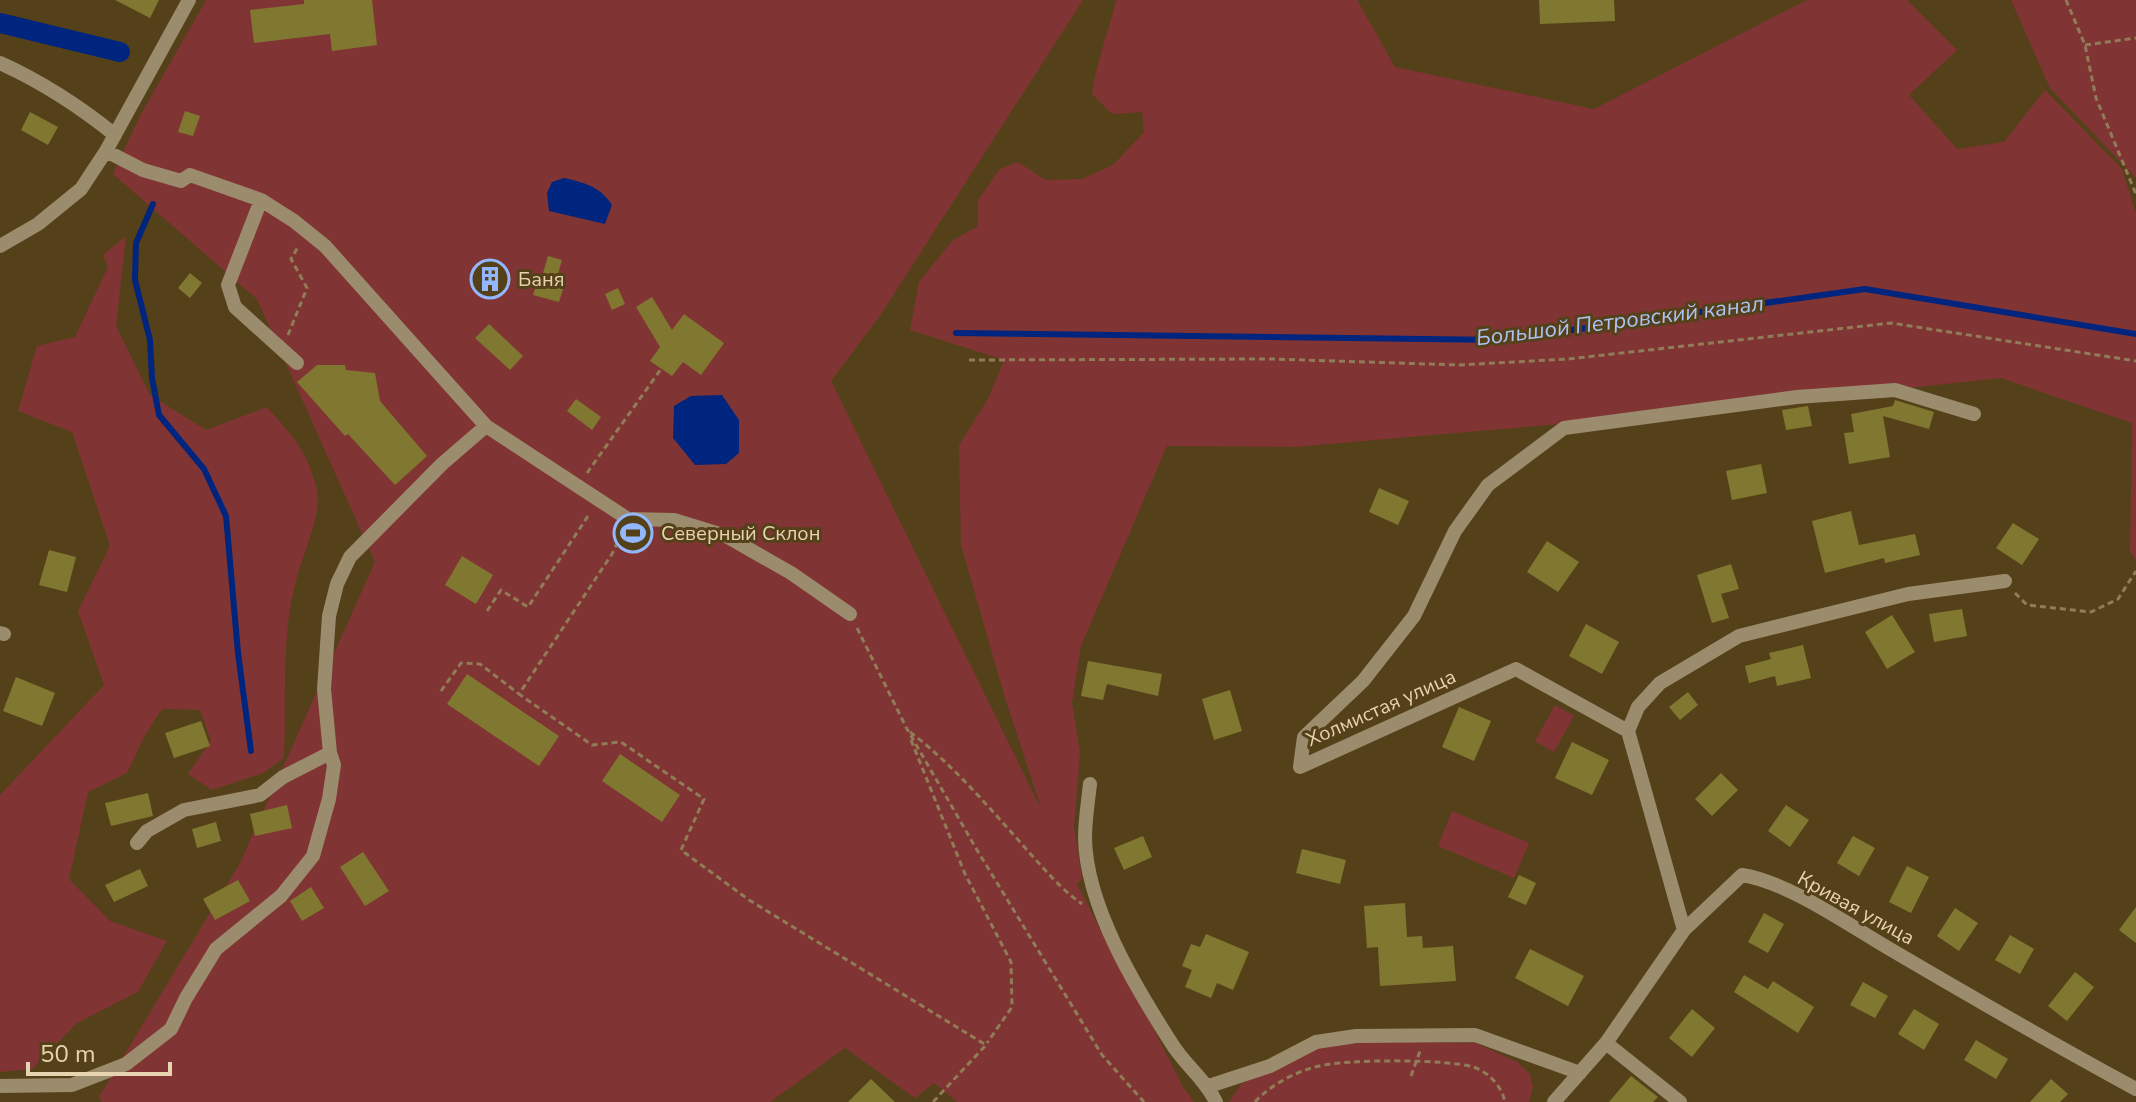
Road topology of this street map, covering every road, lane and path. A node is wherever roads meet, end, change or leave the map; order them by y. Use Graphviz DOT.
graph roads {
  1 [pos="189,0"];
  2 [pos="2066,0"];
  3 [pos="2136,38"];
  4 [pos="2085,45"];
  5 [pos="0,63"];
  6 [pos="115,135"];
  7 [pos="106,151"];
  8 [pos="2136,194"];
  9 [pos="261,200"];
  10 [pos="307,231"];
  11 [pos="0,246"];
  12 [pos="281,349"];
  13 [pos="969,360"];
  14 [pos="2136,361"];
  15 [pos="297,363"];
  16 [pos="661,369"];
  17 [pos="1974,414"];
  18 [pos="486,426"];
  19 [pos="577,486"];
  20 [pos="599,500"];
  21 [pos="628,519"];
  22 [pos="2136,571"];
  23 [pos="2005,581"];
  24 [pos="487,611"];
  25 [pos="850,614"];
  26 [pos="441,691"];
  27 [pos="519,694"];
  28 [pos="907,729"];
  29 [pos="1628,731"];
  30 [pos="330,753"];
  31 [pos="1090,784"];
  32 [pos="137,843"];
  33 [pos="1108,927"];
  34 [pos="1684,930"];
  35 [pos="1424,1035"];
  36 [pos="1606,1043"];
  37 [pos="986,1045"];
  38 [pos="1418,1063"];
  39 [pos="1580,1073"];
  40 [pos="1411,1076"];
  41 [pos="0,1086"];
  42 [pos="1209,1086"];
  43 [pos="2136,1089"];
  44 [pos="933,1102"];
  45 [pos="1144,1102"];
  46 [pos="1216,1102"];
  47 [pos="1255,1102"];
  48 [pos="1505,1102"];
  49 [pos="1554,1102"];
  50 [pos="1680,1102"];
  1 -- 6 [label="street"];
  2 -- 4 [label="path"];
  3 -- 4 [label="path"];
  4 -- 8 [label="path"];
  5 -- 6 [label="street"];
  6 -- 7 [label="street"];
  7 -- 9 [label="street"];
  7 -- 11 [label="street"];
  9 -- 10 [label="street"];
  9 -- 12 [label="street"];
  10 -- 12 [label="path"];
  10 -- 18 [label="street"];
  12 -- 15 [label="street"];
  13 -- 14 [label="path"];
  16 -- 19 [label="path"];
  17 -- 29 [label="street, Холмистая улица"];
  18 -- 19 [label="street"];
  18 -- 30 [label="street"];
  19 -- 20 [label="street"];
  20 -- 21 [label="street"];
  20 -- 24 [label="path"];
  21 -- 25 [label="street"];
  21 -- 27 [label="path"];
  22 -- 23 [label="path"];
  23 -- 29 [label="street"];
  25 -- 28 [label="path"];
  26 -- 27 [label="path"];
  27 -- 37 [label="path"];
  28 -- 33 [label="path"];
  28 -- 37 [label="path"];
  28 -- 45 [label="path"];
  29 -- 34 [label="street"];
  30 -- 32 [label="street"];
  30 -- 41 [label="street"];
  31 -- 33 [label="street"];
  33 -- 42 [label="street"];
  34 -- 36 [label="street, Кривая улица"];
  34 -- 43 [label="street, Кривая улица"];
  35 -- 38 [label="path"];
  35 -- 39 [label="street"];
  35 -- 42 [label="street"];
  36 -- 39 [label="street, Кривая улица"];
  36 -- 50 [label="street"];
  37 -- 44 [label="path"];
  38 -- 40 [label="path"];
  38 -- 47 [label="path"];
  38 -- 48 [label="path"];
  39 -- 49 [label="street, Кривая улица"];
  42 -- 46 [label="street"];
}
